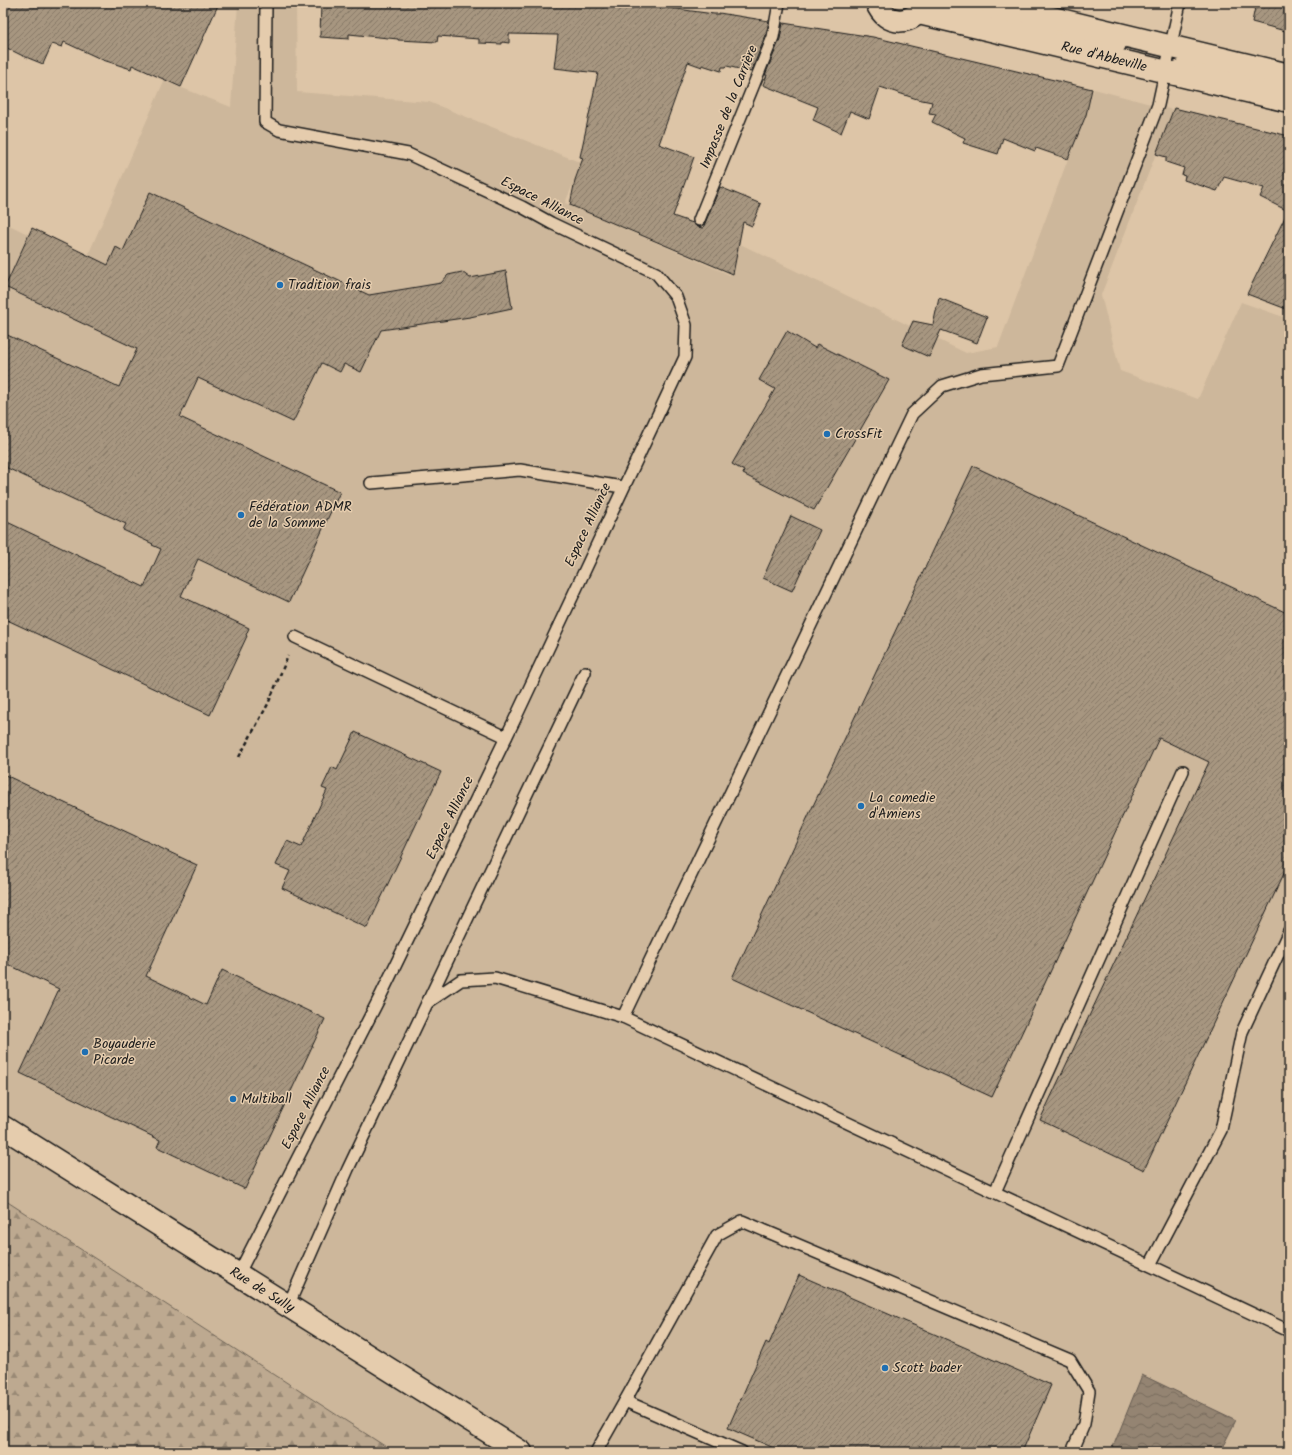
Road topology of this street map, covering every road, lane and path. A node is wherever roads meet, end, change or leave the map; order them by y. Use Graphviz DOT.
graph roads {
  1 [pos="266,3"];
  2 [pos="779,3"];
  3 [pos="946,3"];
  4 [pos="990,3"];
  5 [pos="1180,3"];
  6 [pos="872,5"];
  7 [pos="922,8"];
  8 [pos="1171,46"];
  9 [pos="1165,71"];
  10 [pos="1289,75"];
  11 [pos="1289,87"];
  12 [pos="1289,101"];
  13 [pos="699,220"];
  14 [pos="371,483"];
  15 [pos="622,487"];
  16 [pos="295,637"];
  17 [pos="585,672"];
  18 [pos="506,737"];
  19 [pos="239,757"];
  20 [pos="1183,771"];
  21 [pos="1289,931"];
  22 [pos="427,1003"];
  23 [pos="623,1017"];
  24 [pos="3,1127"];
  25 [pos="995,1192"];
  26 [pos="1150,1265"];
  27 [pos="238,1275"];
  28 [pos="288,1306"];
  29 [pos="1289,1331"];
  30 [pos="624,1401"];
  31 [pos="521,1452"];
  32 [pos="596,1452"];
  33 [pos="742,1452"];
  34 [pos="1072,1452"];
  1 -- 15 [label="lane, Espace Alliance"];
  2 -- 13 [label="lane, Impasse de la Carrière"];
  3 -- 8 [label="lane"];
  4 -- 8 [label="main road, Rue d'Abbeville"];
  5 -- 8 [label="lane"];
  6 -- 7 [label="main road"];
  7 -- 9 [label="main road, Rue d'Abbeville"];
  8 -- 9 [label="lane"];
  8 -- 10 [label="main road, Rue d'Abbeville"];
  9 -- 11 [label="lane"];
  9 -- 12 [label="main road, Rue d'Abbeville"];
  9 -- 23 [label="lane"];
  14 -- 15 [label="lane"];
  15 -- 18 [label="lane, Espace Alliance"];
  16 -- 18 [label="lane"];
  16 -- 19 [label="path"];
  17 -- 22 [label="lane"];
  18 -- 27 [label="lane, Espace Alliance"];
  20 -- 25 [label="lane"];
  21 -- 26 [label="lane"];
  22 -- 23 [label="lane"];
  22 -- 28 [label="lane"];
  23 -- 25 [label="lane"];
  24 -- 27 [label="main road, Rue de Sully"];
  25 -- 26 [label="lane"];
  26 -- 29 [label="lane"];
  27 -- 28 [label="main road, Rue de Sully"];
  28 -- 31 [label="main road, Rue de Sully"];
  30 -- 32 [label="lane"];
  30 -- 33 [label="lane"];
  30 -- 34 [label="lane"];
}
